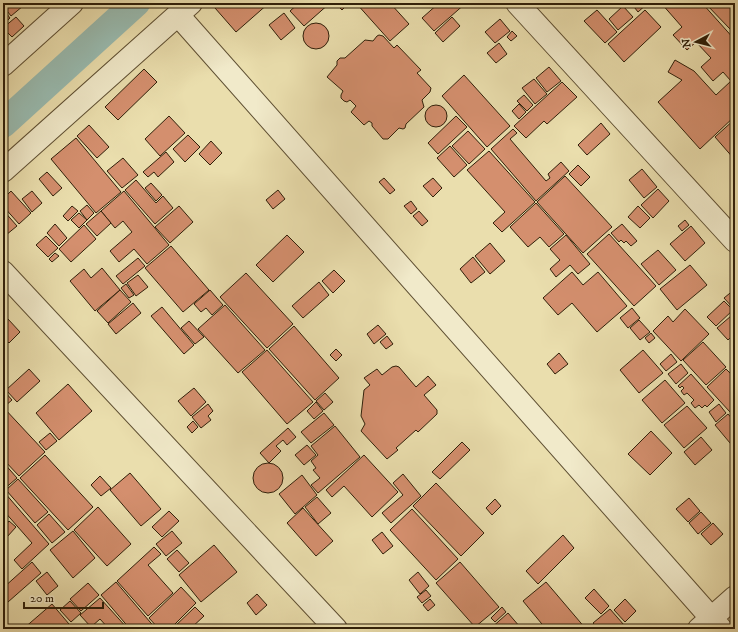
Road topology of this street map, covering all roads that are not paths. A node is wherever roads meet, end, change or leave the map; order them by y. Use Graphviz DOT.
graph roads {
  1 [pos="72,3"];
  2 [pos="517,3"];
  3 [pos="185,9"];
  4 [pos="3,65"];
  5 [pos="3,171"];
  6 [pos="735,241"];
  7 [pos="3,272"];
  8 [pos="735,597"];
  9 [pos="711,625"];
  10 [pos="336,629"];
  1 -- 4 [label="street"];
  2 -- 6 [label="street"];
  3 -- 5 [label="street"];
  3 -- 9 [label="street"];
  7 -- 10 [label="street"];
  8 -- 9 [label="street"];
}
